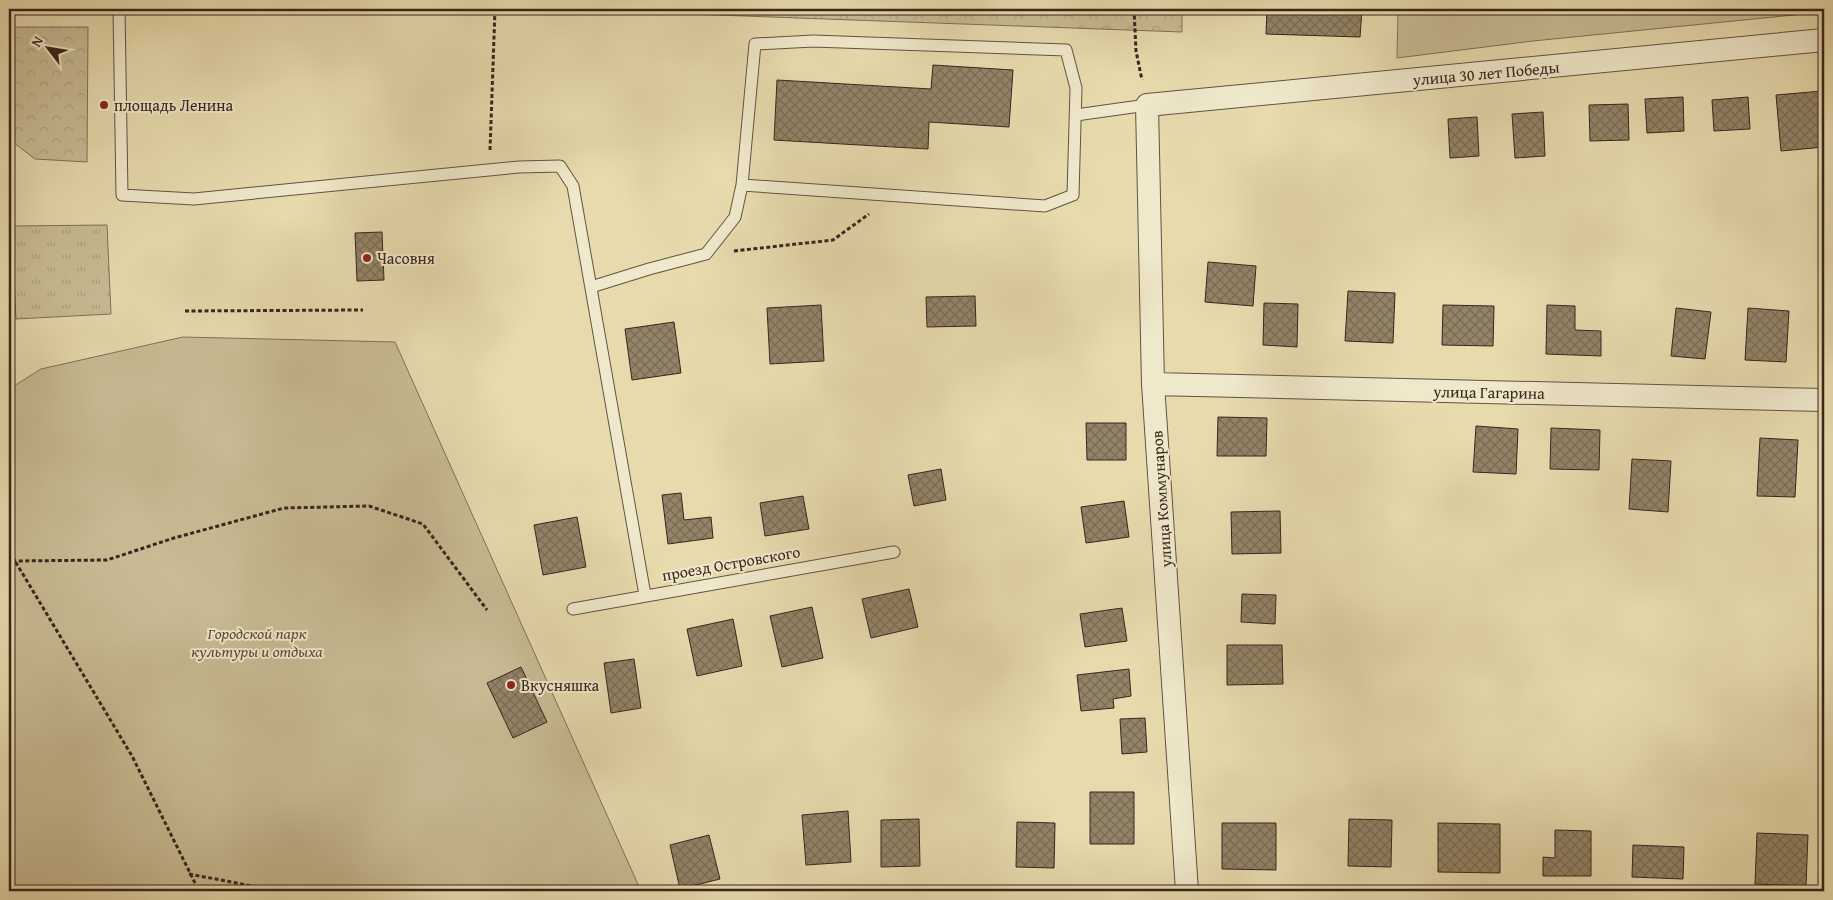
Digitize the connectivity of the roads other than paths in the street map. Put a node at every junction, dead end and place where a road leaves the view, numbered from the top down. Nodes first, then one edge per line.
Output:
1 (119, 9) edge
2 (1824, 40) edge
3 (1147, 105) junction
4 (1076, 115) junction
5 (742, 185) junction
6 (591, 287) junction
7 (1153, 384) junction
8 (1824, 400) edge
9 (894, 552) dead end
10 (645, 595) junction
11 (573, 609) dead end
12 (1187, 891) edge

1 - 6 lane
2 - 3 street, улица 30 лет Победы
3 - 4 lane
3 - 7 street, улица Коммунаров
4 - 5 lane
4 - 5 lane
5 - 6 lane
6 - 10 lane
7 - 8 street, улица Гагарина
7 - 12 street, улица Коммунаров
9 - 10 lane, проезд Островского
10 - 11 lane, проезд Островского

